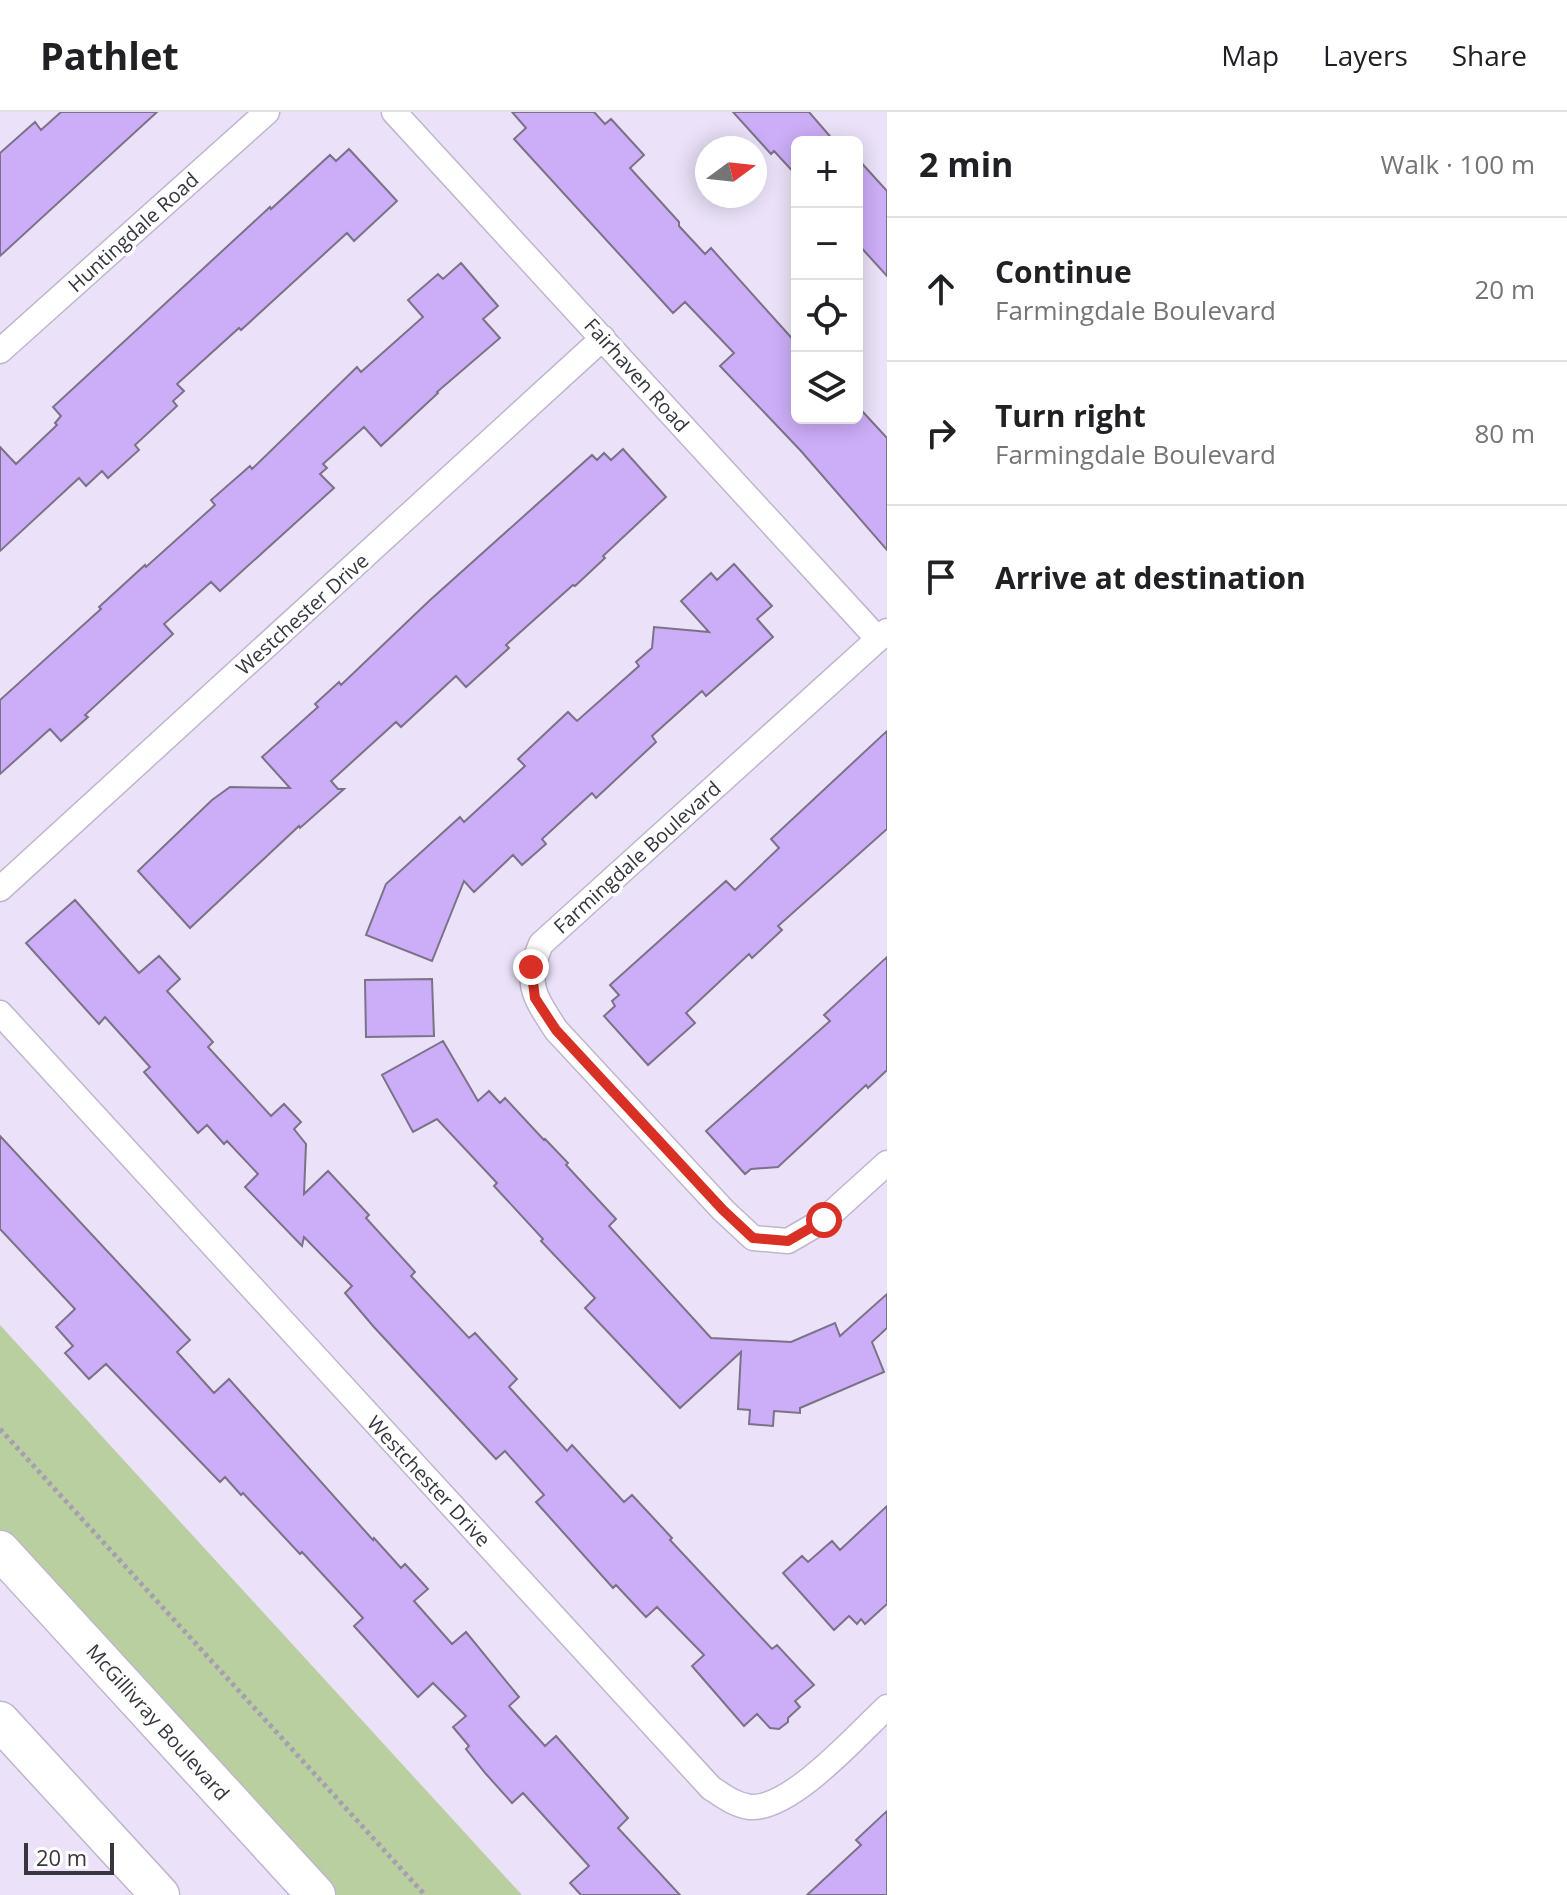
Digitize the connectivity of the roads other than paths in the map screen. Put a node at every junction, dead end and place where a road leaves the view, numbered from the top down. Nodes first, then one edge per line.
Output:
1 (267, 112) edge
2 (394, 112) edge
3 (603, 338) junction
4 (0, 351) edge
5 (882, 635) edge
6 (0, 889) edge
7 (0, 1013) edge
8 (887, 1163) edge
9 (0, 1550) edge
10 (887, 1707) edge
11 (0, 1721) edge
12 (160, 1895) edge
13 (316, 1895) edge

1 - 4 street, Huntingdale Road
2 - 3 street, Fairhaven Road
3 - 5 street, Fairhaven Road
3 - 6 street, Westchester Drive
5 - 8 street, Farmingdale Boulevard
7 - 10 street, Westchester Drive
9 - 13 main road, McGillivray Boulevard
11 - 12 main road

